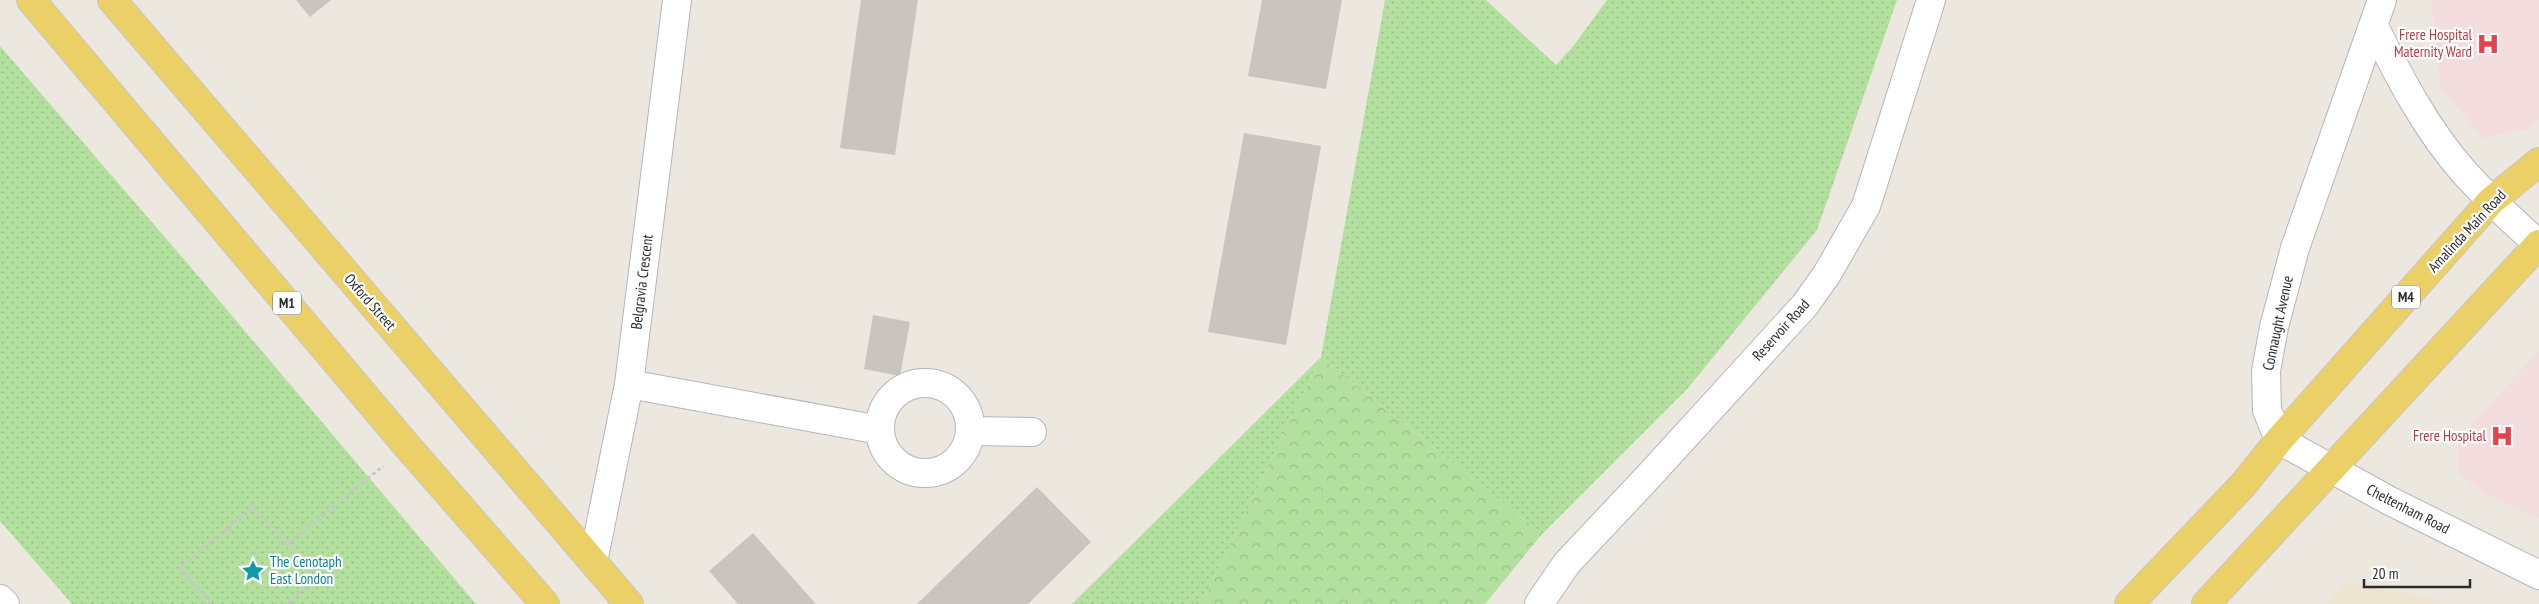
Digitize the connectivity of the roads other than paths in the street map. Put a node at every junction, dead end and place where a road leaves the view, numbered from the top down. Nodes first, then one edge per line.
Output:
1 (30, 0) edge
2 (112, 0) edge
3 (677, 0) edge
4 (1931, 0) edge
5 (2382, 0) edge
6 (2374, 26) junction
7 (2539, 162) edge
8 (2491, 201) junction
9 (2538, 244) edge
10 (629, 384) junction
11 (880, 430) junction
12 (970, 431) junction
13 (1032, 432) dead end
14 (2280, 440) junction
15 (2332, 470) junction
16 (593, 562) junction
17 (2539, 575) edge
18 (0, 599) edge
19 (5, 604) edge
20 (545, 604) edge
21 (629, 604) edge
22 (1539, 604) edge
23 (2129, 604) edge
24 (2206, 604) edge

1 - 20 main road, M1
2 - 16 main road, Oxford Street
3 - 10 street, Belgravia Crescent
4 - 22 street, Reservoir Road
5 - 6 street, Connaught Avenue
6 - 8 street
6 - 14 street, Connaught Avenue
7 - 8 main road, Amalinda Main Road / M4
8 - 9 street
8 - 14 main road, Amalinda Main Road / M4
9 - 15 main road
10 - 11 street
10 - 16 street, Belgravia Crescent
11 - 12 street
11 - 12 street
12 - 13 street
14 - 15 street, Cheltenham Road
14 - 23 main road, M4
15 - 17 street, Cheltenham Road
15 - 24 main road
16 - 21 main road, Oxford Street
18 - 19 street

